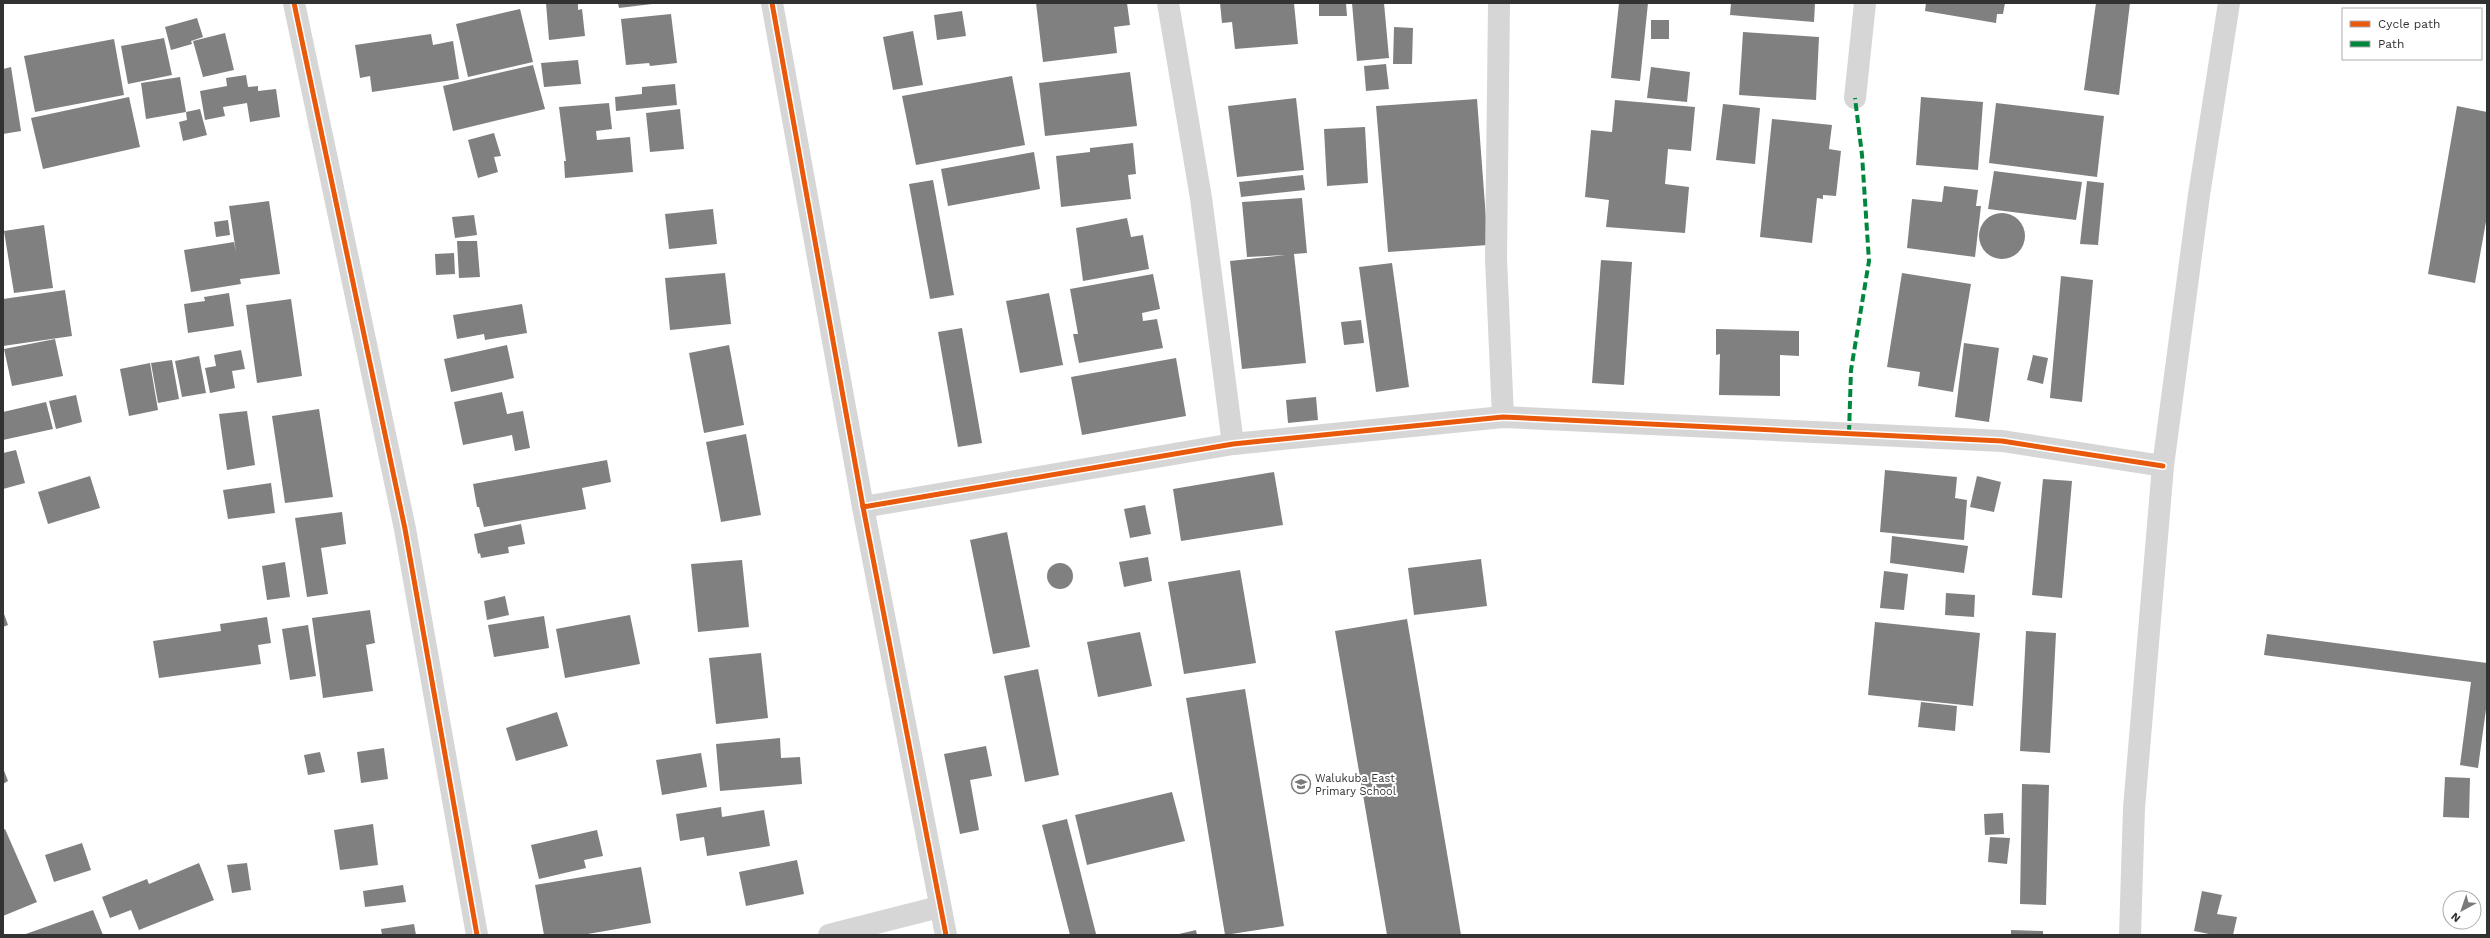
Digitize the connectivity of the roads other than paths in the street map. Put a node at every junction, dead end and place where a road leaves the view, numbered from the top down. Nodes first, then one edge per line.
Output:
1 (294, 3) edge
2 (772, 3) edge
3 (1168, 3) edge
4 (1499, 3) edge
5 (1865, 3) edge
6 (2229, 3) edge
7 (1854, 98) dead end
8 (1503, 417) junction
9 (1233, 444) junction
10 (2163, 466) junction
11 (863, 507) junction
12 (939, 907) junction
13 (477, 935) edge
14 (829, 935) edge
15 (946, 935) edge
16 (2130, 935) edge

1 - 13 street
2 - 11 street
3 - 9 street
4 - 8 street
5 - 7 street
6 - 10 street
8 - 9 street
8 - 10 street
9 - 11 street
10 - 16 street
11 - 12 street
12 - 14 street
12 - 15 street

